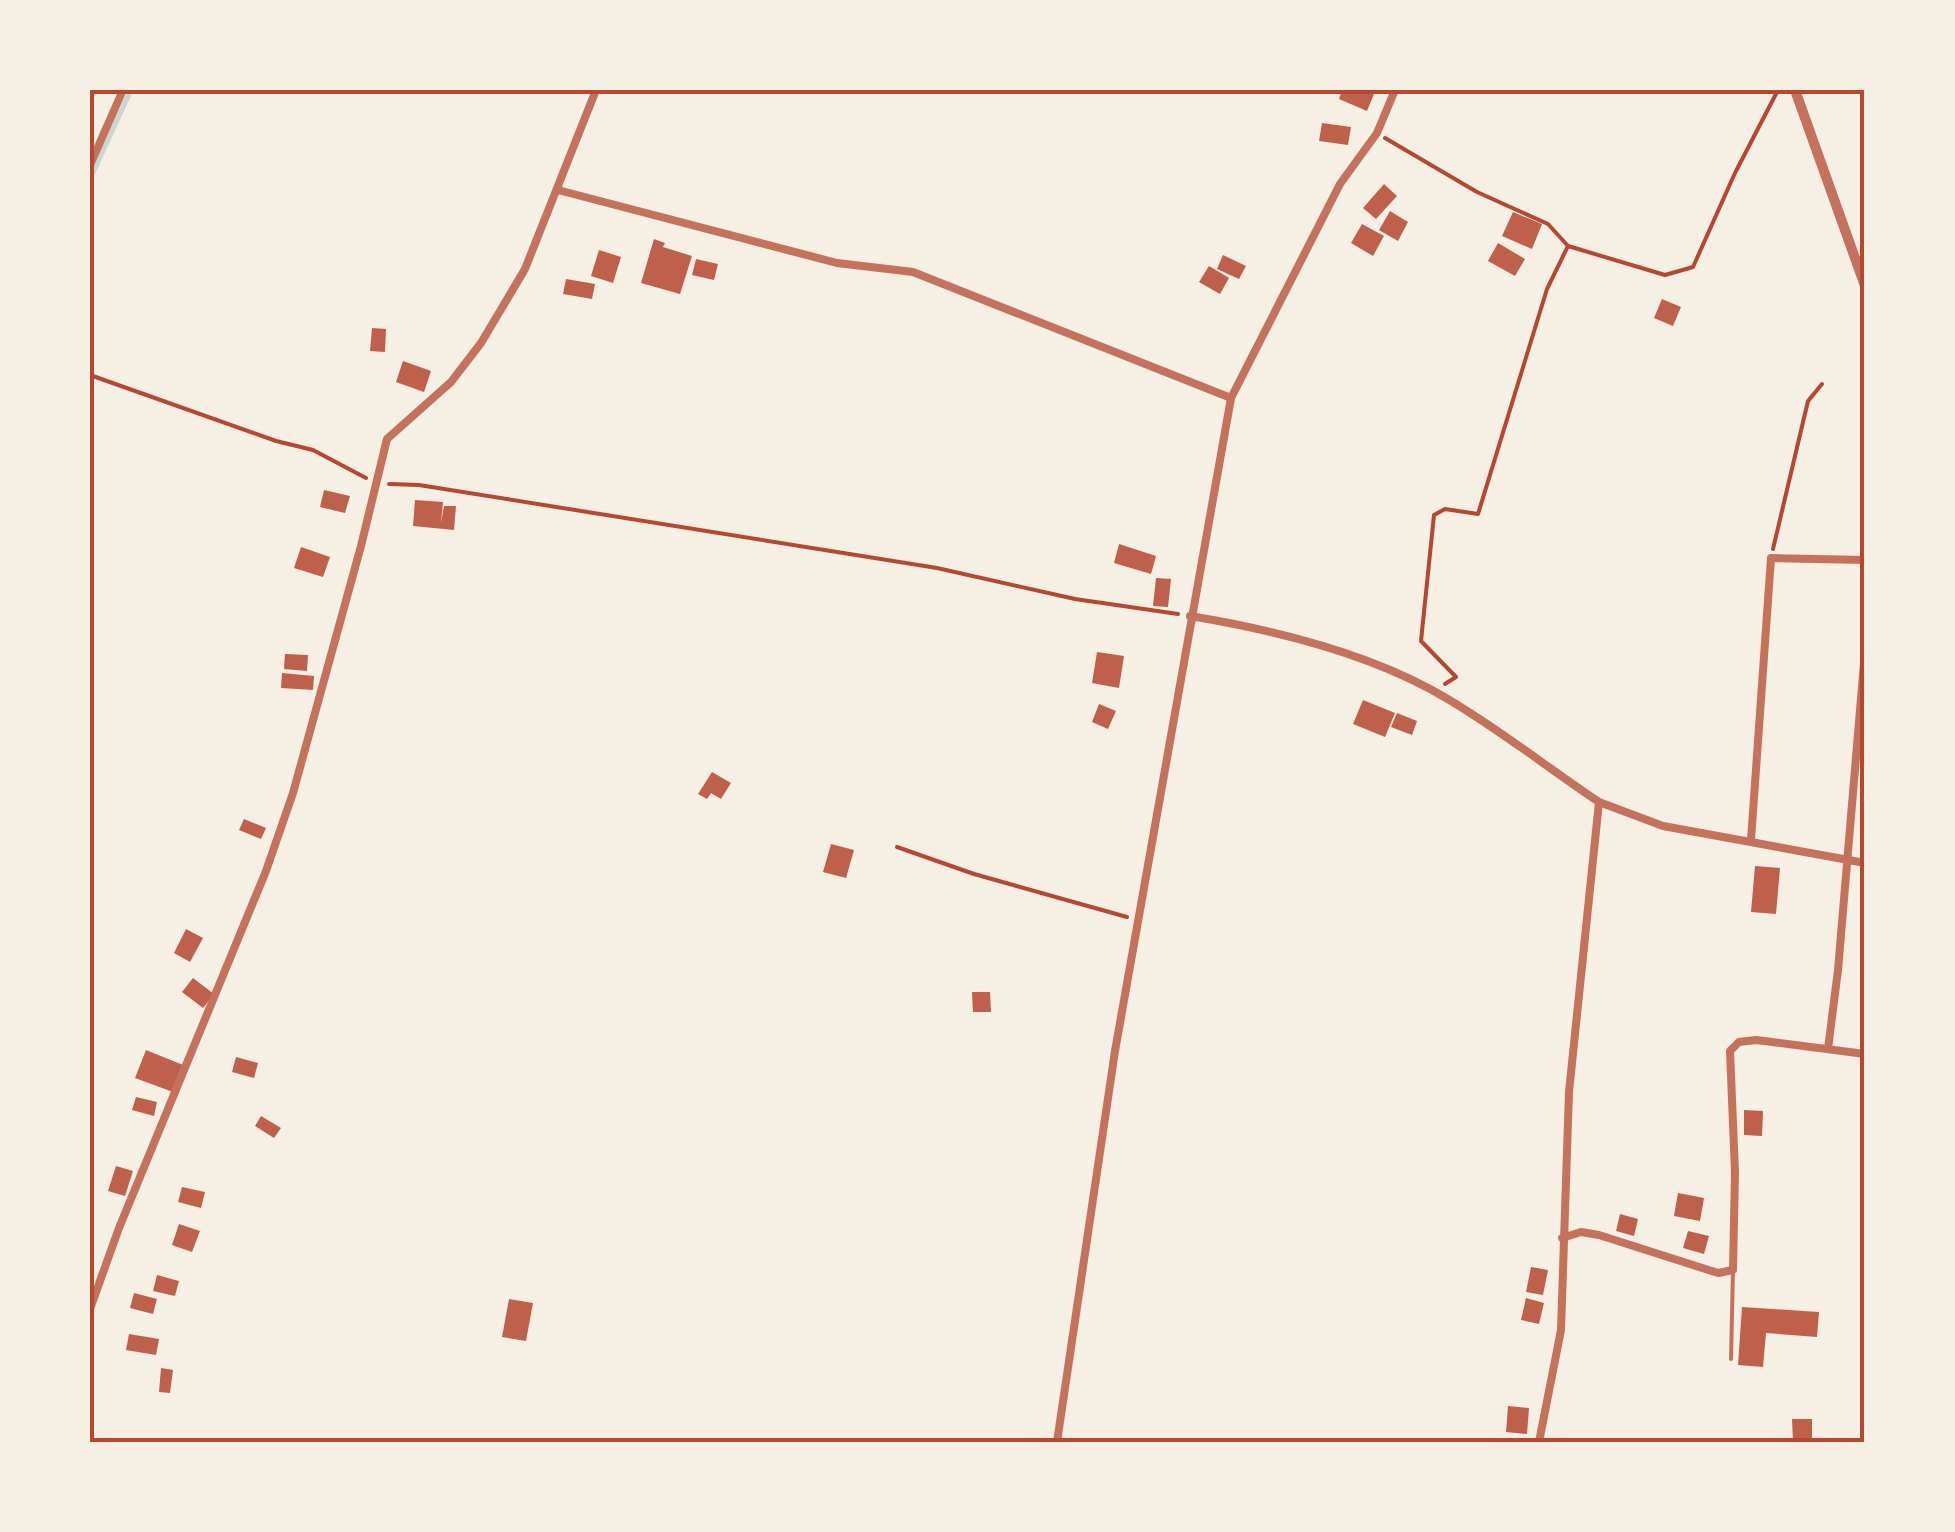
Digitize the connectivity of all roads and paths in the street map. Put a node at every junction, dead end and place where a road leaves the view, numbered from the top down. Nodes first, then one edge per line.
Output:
1 (122, 90) edge
2 (596, 90) edge
3 (1396, 90) edge
4 (1778, 90) edge
5 (1795, 90) edge
6 (1377, 133) junction
7 (90, 165) edge
8 (558, 190) junction
9 (1568, 246) junction
10 (1865, 286) edge
11 (90, 375) edge
12 (1822, 384) dead end
13 (1231, 398) junction
14 (375, 484) junction
15 (1771, 558) junction
16 (1865, 560) edge
17 (1190, 616) junction
18 (1865, 652) edge
19 (1417, 683) junction
20 (1599, 802) junction
21 (1751, 840) junction
22 (897, 848) dead end
23 (1847, 859) junction
24 (1865, 863) edge
25 (1137, 920) junction
26 (1828, 1050) junction
27 (1865, 1054) edge
28 (1562, 1238) junction
29 (1733, 1270) junction
30 (90, 1308) edge
31 (1731, 1359) dead end
32 (1058, 1442) edge
33 (1539, 1442) edge

1 - 7 street
2 - 8 street
3 - 6 street
4 - 9 path
5 - 10 street
6 - 9 path
6 - 13 street
8 - 13 street
8 - 14 street
9 - 19 path
11 - 14 path
12 - 15 path
13 - 17 street
14 - 17 path
14 - 30 street
15 - 16 street
15 - 21 street
17 - 19 street
17 - 25 street
18 - 23 street
19 - 20 street
20 - 21 street
20 - 28 street
21 - 23 street
22 - 25 path
23 - 24 street
23 - 26 street
25 - 32 street
26 - 27 street
26 - 29 street
28 - 29 street
28 - 33 street
29 - 31 lane

